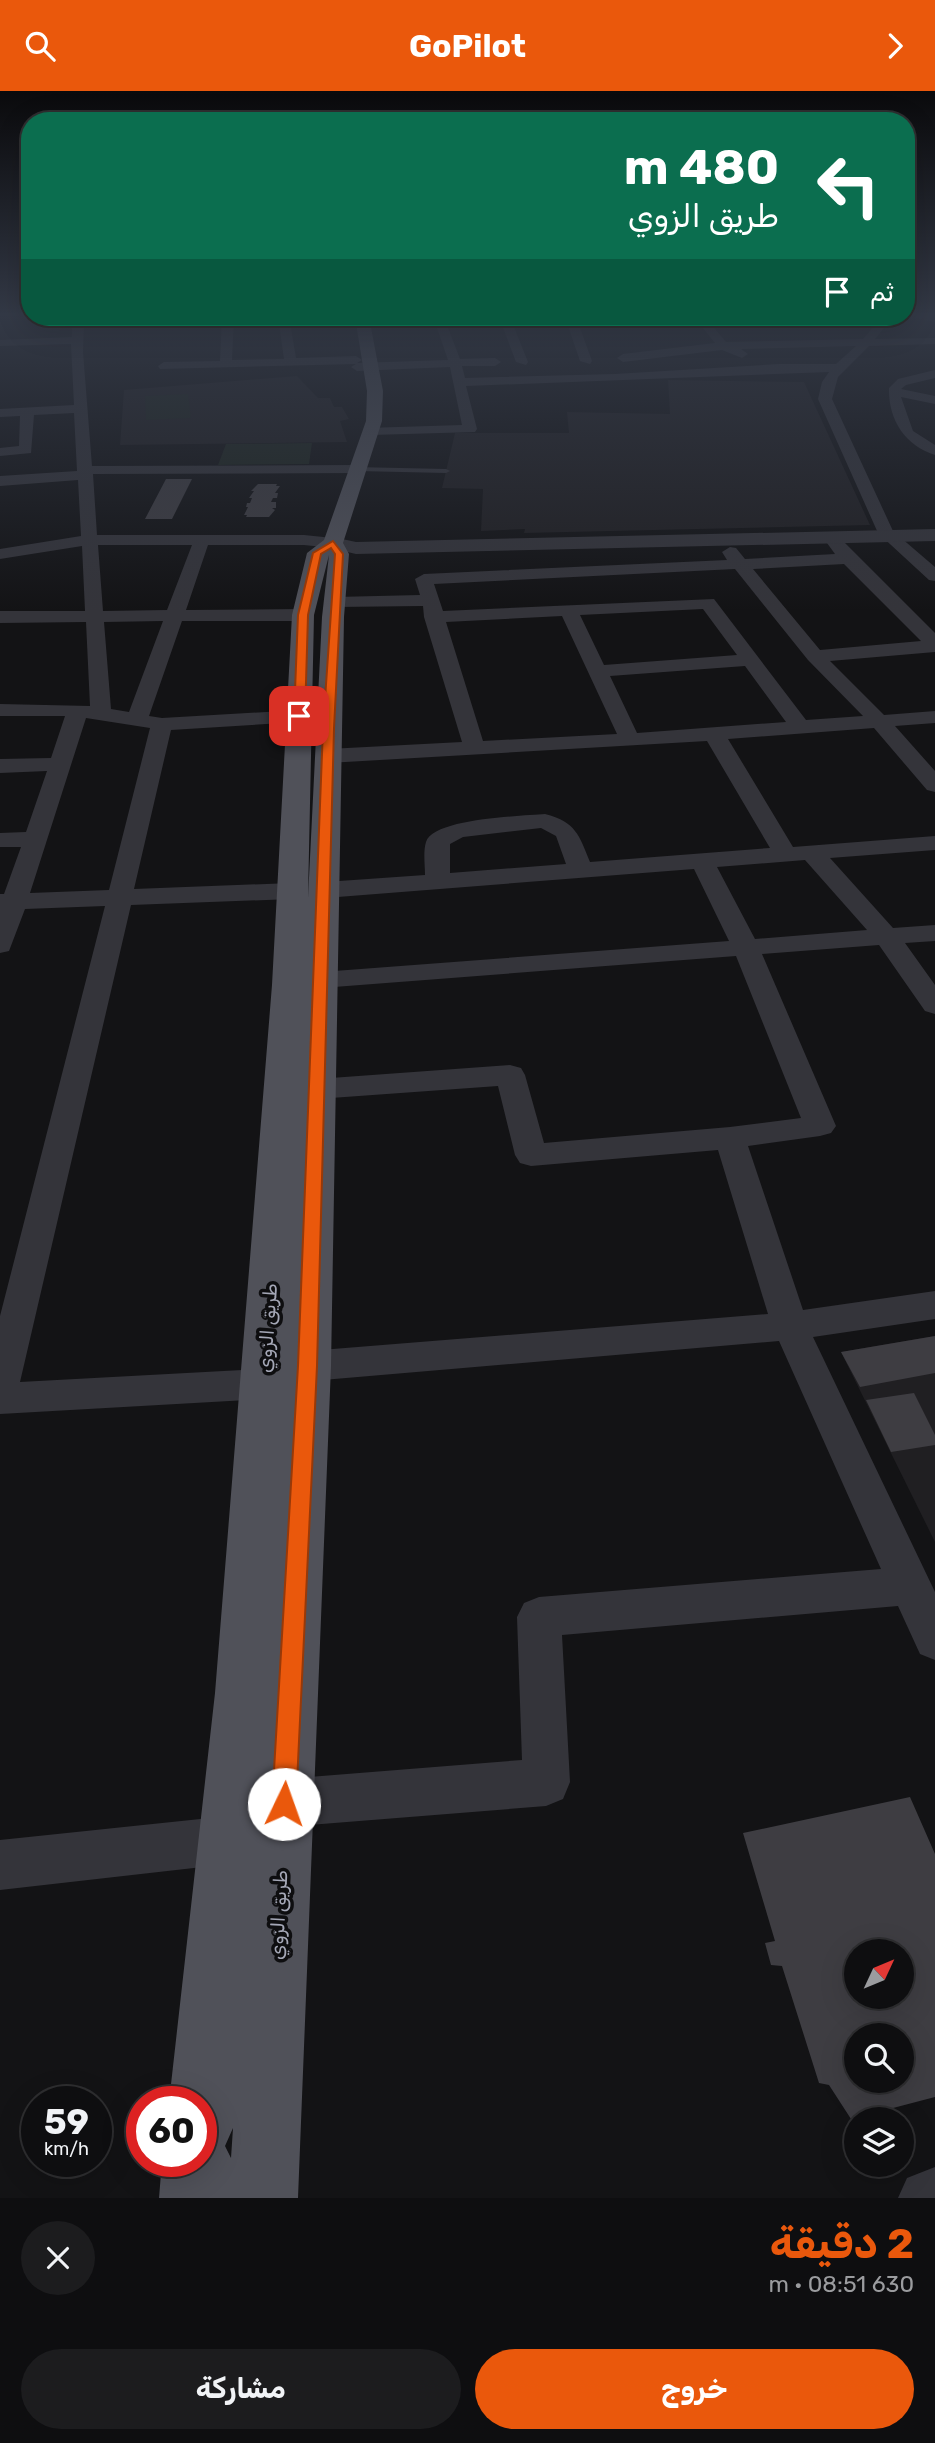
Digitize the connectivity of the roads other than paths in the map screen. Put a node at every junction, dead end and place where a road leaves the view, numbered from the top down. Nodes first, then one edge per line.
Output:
1 (27, 414) edge
2 (80, 414) edge
3 (374, 414) edge
4 (467, 414) edge
5 (832, 414) edge
6 (902, 414) edge
7 (371, 431) junction
8 (934, 451) edge
9 (0, 452) edge
10 (357, 469) junction
11 (85, 471) junction
12 (446, 471) dead end
13 (1, 474) edge
14 (935, 533) edge
15 (889, 535) junction
16 (830, 536) junction
17 (202, 539) junction
18 (720, 539) junction
19 (89, 540) junction
20 (333, 543) junction
21 (517, 543) junction
22 (0, 554) edge
23 (848, 559) junction
24 (740, 564) junction
25 (935, 576) edge
26 (533, 593) junction
27 (319, 608) junction
28 (431, 608) junction
29 (569, 611) junction
30 (94, 615) junction
31 (176, 615) junction
32 (0, 617) edge
33 (935, 645) edge
34 (815, 656) junction
35 (750, 660) junction
36 (597, 671) junction
37 (0, 710) edge
38 (90, 712) junction
39 (299, 716) junction
40 (935, 717) edge
41 (879, 721) junction
42 (150, 722) junction
43 (800, 727) junction
44 (714, 734) junction
45 (631, 740) junction
46 (474, 748) junction
47 (328, 756) junction
48 (925, 761) edge
49 (60, 764) junction
50 (0, 766) edge
51 (935, 785) edge
52 (35, 839) junction
53 (0, 840) edge
54 (935, 843) edge
55 (798, 853) junction
56 (702, 861) junction
57 (581, 870) junction
58 (437, 881) junction
59 (308, 890) junction
60 (120, 898) junction
61 (7, 902) edge
62 (935, 933) edge
63 (887, 937) junction
64 (0, 945) edge
65 (746, 948) junction
66 (321, 980) junction
67 (935, 1005) edge
68 (317, 1089) junction
69 (730, 1138) junction
70 (935, 1305) edge
71 (790, 1326) junction
72 (307, 1366) junction
73 (263, 1384) junction
74 (0, 1389) edge
75 (0, 1399) edge
76 (910, 1587) junction
77 (935, 1640) edge
78 (284, 1804) junction
79 (229, 1840) junction
80 (0, 1865) edge
81 (205, 2086) edge
82 (196, 2177) edge
83 (935, 2196) edge
84 (194, 2198) edge
85 (263, 2198) edge
86 (927, 2198) edge

1 - 9 street
2 - 11 street
3 - 7 main road, طريق الزوي
4 - 7 street
5 - 15 street
6 - 8 street
7 - 10 main road, طريق الزوي
10 - 11 street
10 - 12 lane
10 - 20 main road, طريق الزوي
11 - 13 street
11 - 19 street
14 - 15 street
15 - 16 street
15 - 25 street
16 - 18 street
16 - 23 street
17 - 19 street
17 - 20 street
17 - 31 street
18 - 21 street
18 - 24 street
19 - 22 street
19 - 30 street
20 - 21 street
20 - 27 main road, طريق الزوي
21 - 26 street
23 - 24 street
23 - 33 street
24 - 26 street
24 - 34 street
26 - 28 street
26 - 28 street
26 - 29 street
27 - 28 street
27 - 31 street
27 - 39 main road, طريق الزوي
27 - 47 main road, طريق الزوي
28 - 46 street
29 - 35 street
29 - 36 street
30 - 31 street
30 - 32 street
30 - 38 street
31 - 42 street
33 - 34 street
34 - 41 street
35 - 36 street
35 - 43 street
36 - 45 street
37 - 38 street
38 - 42 street
38 - 49 street
39 - 42 street
39 - 59 main road, طريق الزوي
40 - 41 street
41 - 43 street
41 - 48 street
42 - 60 street
43 - 44 street
44 - 45 street
44 - 55 street
45 - 46 street
46 - 47 street
47 - 59 main road, طريق الزوي
48 - 51 street
49 - 50 street
49 - 52 street
52 - 53 street
52 - 61 street
54 - 55 street
55 - 56 street
55 - 63 street
56 - 57 street
56 - 65 street
57 - 58 street
57 - 58 street
58 - 59 street
59 - 60 street
59 - 66 main road, طريق الزوي
59 - 73 main road, طريق الزوي
60 - 61 street
60 - 74 street
61 - 64 street
62 - 63 street
63 - 65 street
63 - 67 street
65 - 66 street
65 - 69 street
66 - 68 main road, طريق الزوي
68 - 69 street
68 - 72 main road, طريق الزوي
69 - 71 street
70 - 71 street
71 - 72 street
71 - 76 street
72 - 73 street
72 - 78 main road, طريق الزوي
73 - 75 street
73 - 79 main road, طريق الزوي
76 - 77 street
76 - 78 street
78 - 85 main road, طريق الزوي
79 - 80 street
79 - 81 main road, طريق الزوي
82 - 84 main road
83 - 86 street

